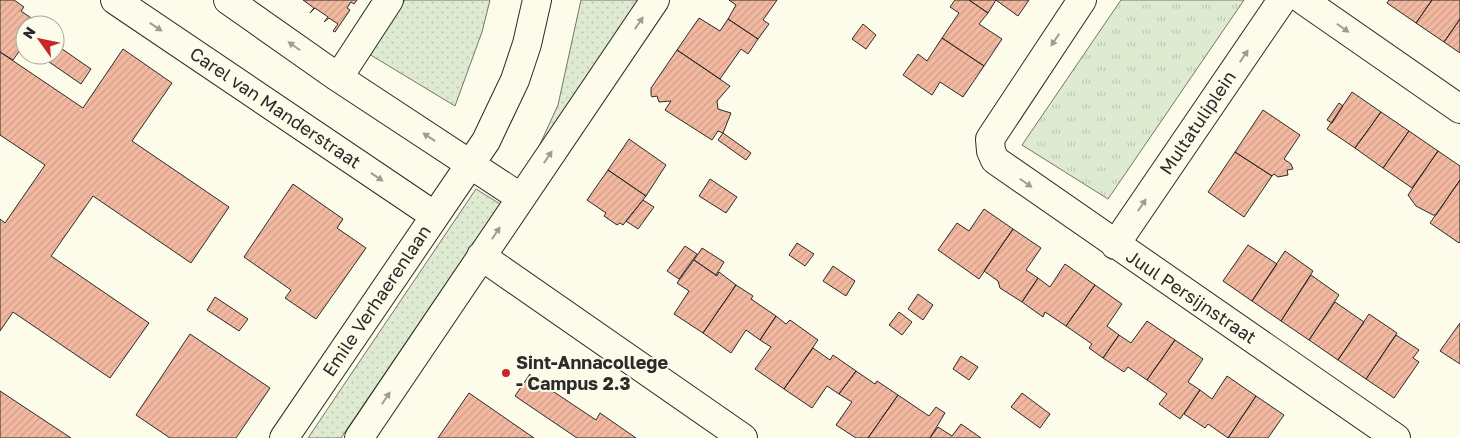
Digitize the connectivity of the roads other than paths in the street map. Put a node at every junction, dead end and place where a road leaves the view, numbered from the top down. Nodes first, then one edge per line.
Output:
1 (115, 0) edge
2 (228, 0) edge
3 (389, 0) edge
4 (537, 0) edge
5 (655, 0) edge
6 (1082, 0) edge
7 (1282, 0) edge
8 (1303, 0) edge
9 (336, 76) junction
10 (1460, 109) edge
11 (469, 164) junction
12 (520, 198) junction
13 (435, 216) junction
14 (1115, 245) junction
15 (481, 256) junction
16 (284, 438) edge
17 (359, 438) edge
18 (743, 438) edge
19 (1396, 438) edge

1 -> 13 street, Carel van Manderstraat
9 -> 2 street
3 - 9 street
4 - 11 street, Emile Verhaerenlaan
12 -> 5 street
6 -> 14 street, Juul Persijnstraat
14 -> 7 street, Multatuliplein
8 -> 10 street
11 -> 9 street
11 - 12 street
11 - 13 street, Emile Verhaerenlaan
15 -> 12 street
13 - 16 street, Emile Verhaerenlaan
14 - 19 street, Juul Persijnstraat
17 -> 15 street
15 - 18 street

